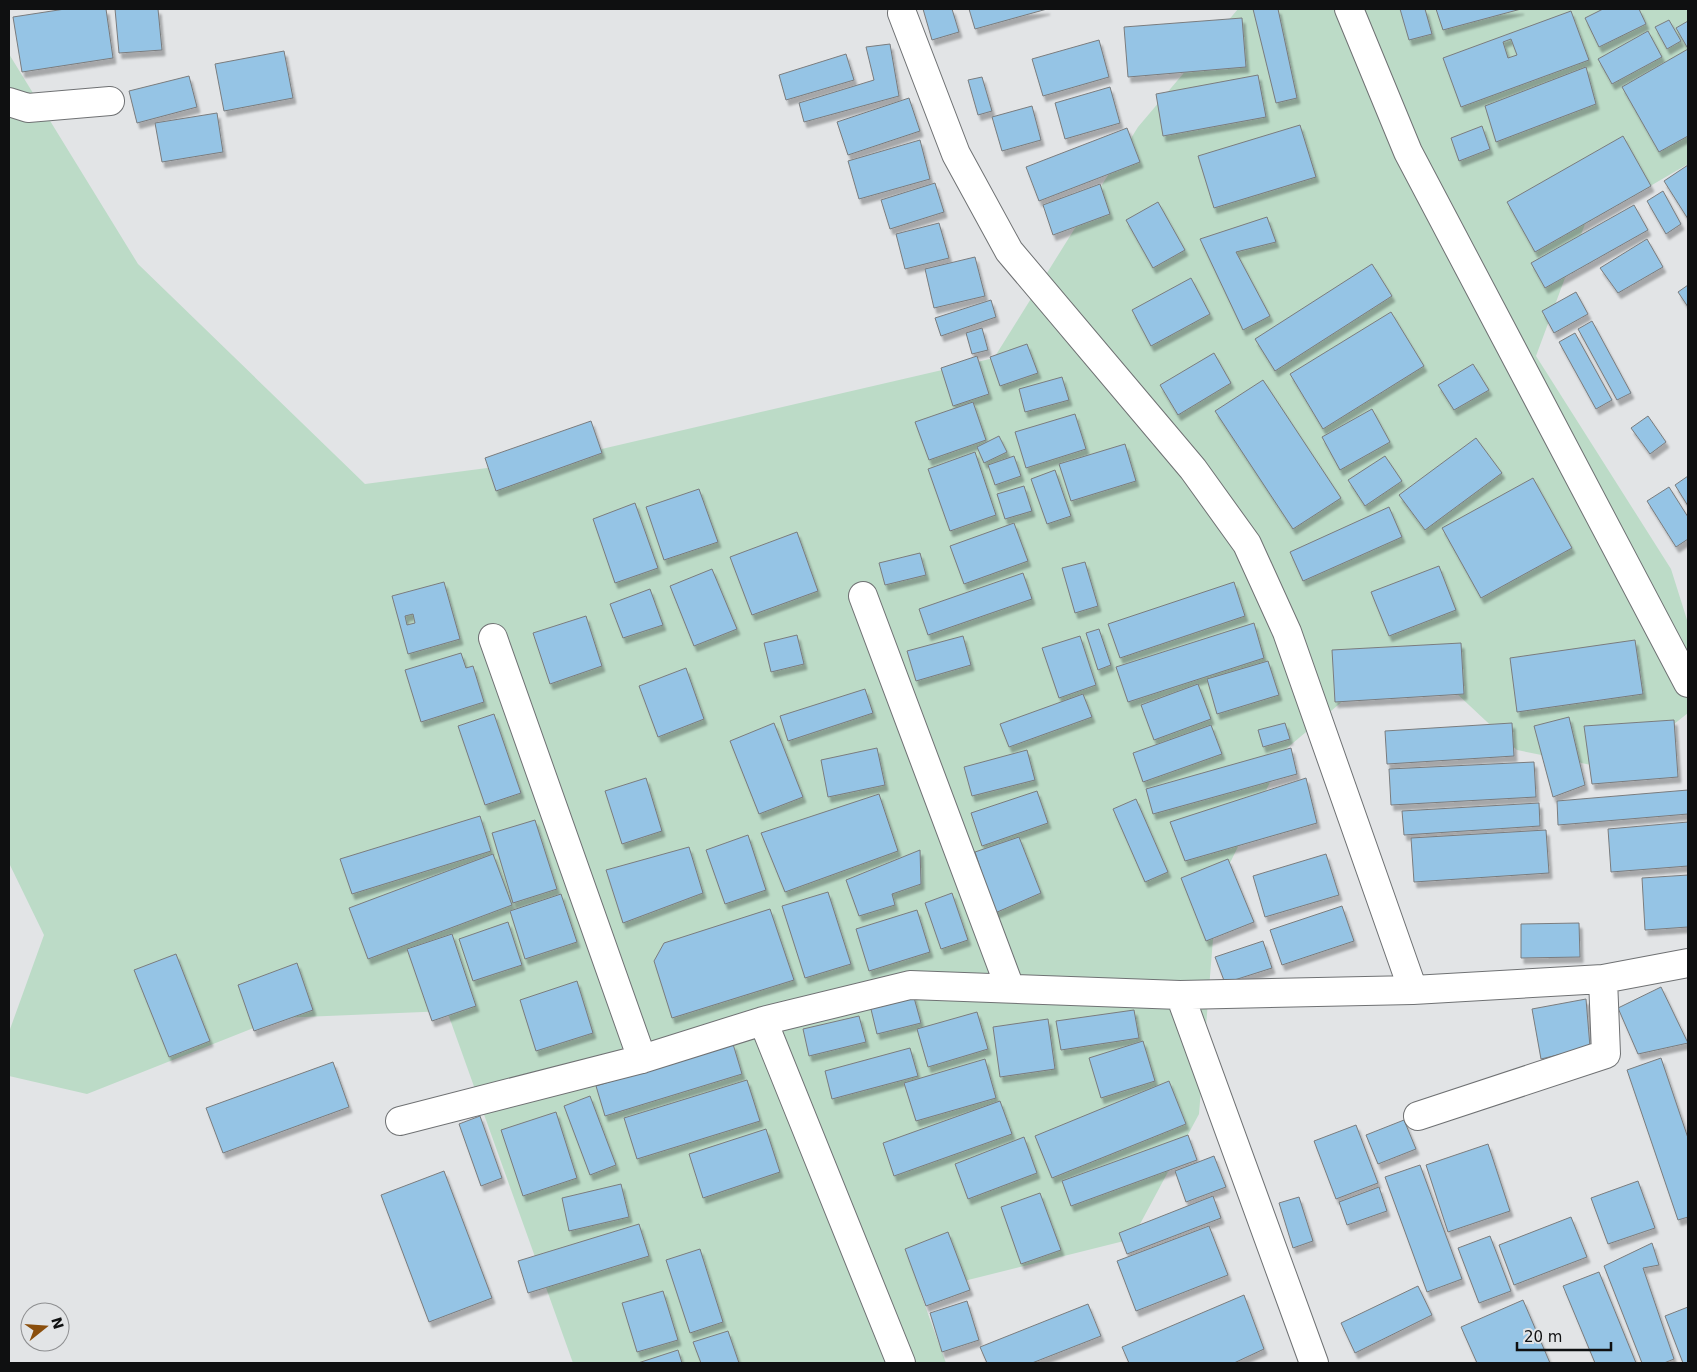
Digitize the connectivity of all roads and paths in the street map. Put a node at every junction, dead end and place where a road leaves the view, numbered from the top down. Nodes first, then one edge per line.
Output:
1 (1350, 9) edge
2 (902, 13) dead end
3 (110, 101) dead end
4 (9, 102) edge
5 (863, 596) dead end
6 (493, 638) dead end
7 (1688, 683) edge
8 (1688, 963) edge
9 (1603, 979) junction
10 (1010, 988) junction
11 (1413, 990) junction
12 (1180, 995) junction
13 (763, 1021) junction
14 (642, 1059) junction
15 (1418, 1116) dead end
16 (400, 1121) dead end
17 (902, 1363) edge
18 (1314, 1363) edge

1 - 7 street
2 - 11 street
3 - 4 street
5 - 10 street
6 - 14 street
8 - 9 street
9 - 11 street
9 - 15 street
10 - 12 street
10 - 13 street
11 - 12 street
12 - 18 street
13 - 14 street
13 - 17 street
14 - 16 street

